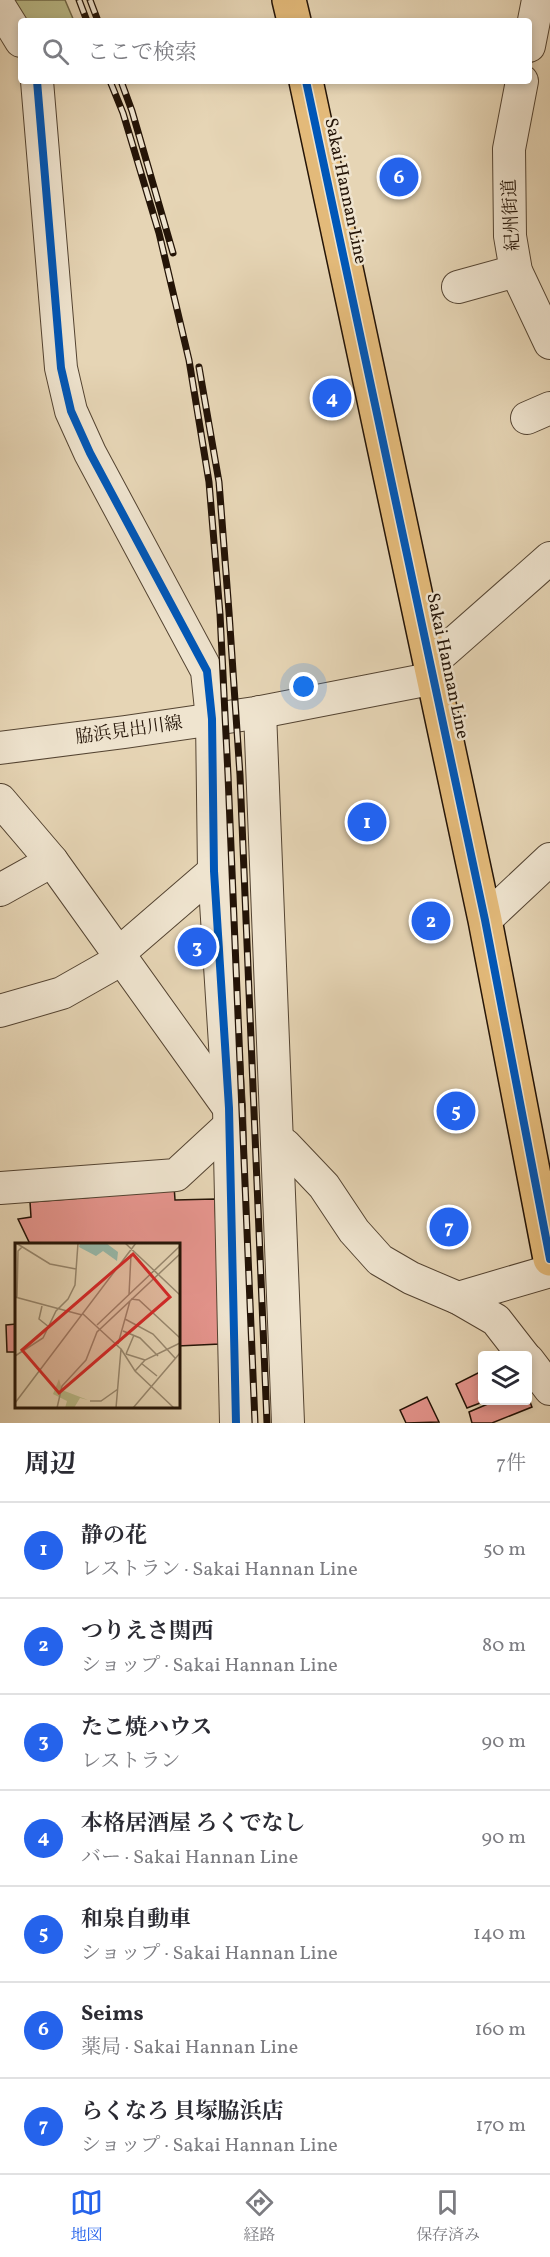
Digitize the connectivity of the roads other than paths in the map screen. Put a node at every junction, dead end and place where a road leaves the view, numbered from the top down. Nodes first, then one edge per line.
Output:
1 (289, 0) edge
2 (538, 0) edge
3 (0, 7) edge
4 (293, 18) edge
5 (532, 31) edge
6 (18, 36) edge
7 (37, 84) edge
8 (307, 84) edge
9 (521, 84) edge
10 (516, 271) junction
11 (458, 287) dead end
12 (550, 342) edge
13 (550, 558) edge
14 (433, 670) junction
15 (260, 712) junction
16 (212, 719) junction
17 (0, 748) edge
18 (0, 800) edge
19 (550, 859) edge
20 (52, 861) junction
21 (214, 871) junction
22 (0, 890) edge
23 (485, 920) junction
24 (121, 956) junction
25 (0, 1011) edge
26 (229, 1117) junction
27 (278, 1140) junction
28 (0, 1188) edge
29 (550, 1259) edge
30 (550, 1270) edge
31 (458, 1298) junction
32 (520, 1351) edge
33 (532, 1365) edge
34 (550, 1389) edge
35 (236, 1423) edge
36 (288, 1423) edge

1 - 4 main road
2 - 5 street
3 - 6 street
7 - 16 street
8 - 14 main road, Sakai Hannan Line
9 - 10 street, 紀州街道
10 - 11 street
10 - 12 street, 紀州街道
13 - 14 street
14 - 15 street, 脇浜見出川線
14 - 23 main road, Sakai Hannan Line
15 - 16 street, 脇浜見出川線
15 - 27 street
16 - 17 street, 脇浜見出川線
16 - 21 street
18 - 20 street
19 - 23 street
20 - 22 street
20 - 24 street
21 - 24 street
21 - 26 street
23 - 29 main road, Sakai Hannan Line
24 - 25 street
24 - 26 street
26 - 28 street
26 - 35 street
27 - 31 street
27 - 36 street
30 - 31 street
31 - 32 street
33 - 34 street

